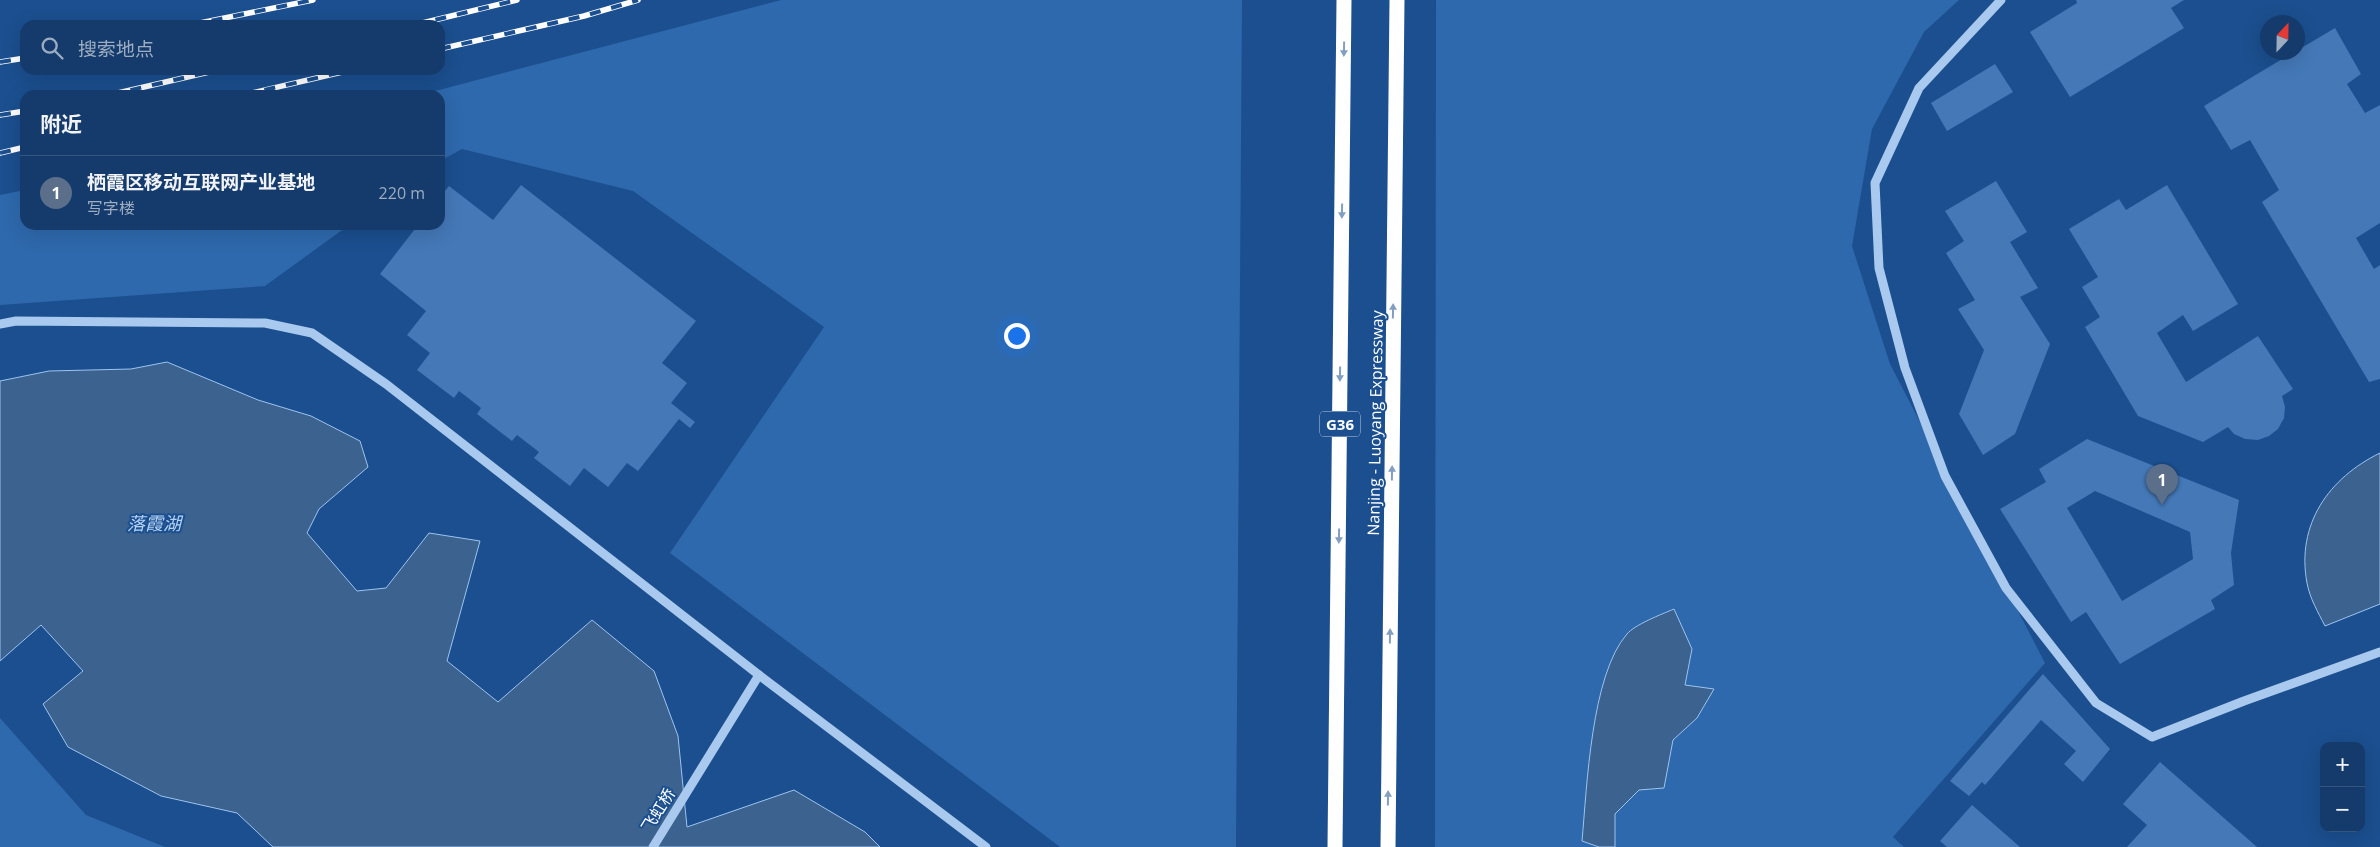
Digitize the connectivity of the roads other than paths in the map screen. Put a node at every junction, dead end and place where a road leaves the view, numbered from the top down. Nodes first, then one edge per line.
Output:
1 (1344, 0) edge
2 (1397, 0) edge
3 (2001, 0) edge
4 (0, 324) edge
5 (2380, 652) edge
6 (759, 675) junction
7 (653, 847) edge
8 (986, 847) edge
9 (1336, 847) edge
10 (1388, 847) edge

1 -> 9 highway, G36
10 -> 2 highway, Nanjing - Luoyang Expressway
3 - 5 lane
4 - 6 lane
6 - 7 lane, 飞虹桥
6 - 8 lane

